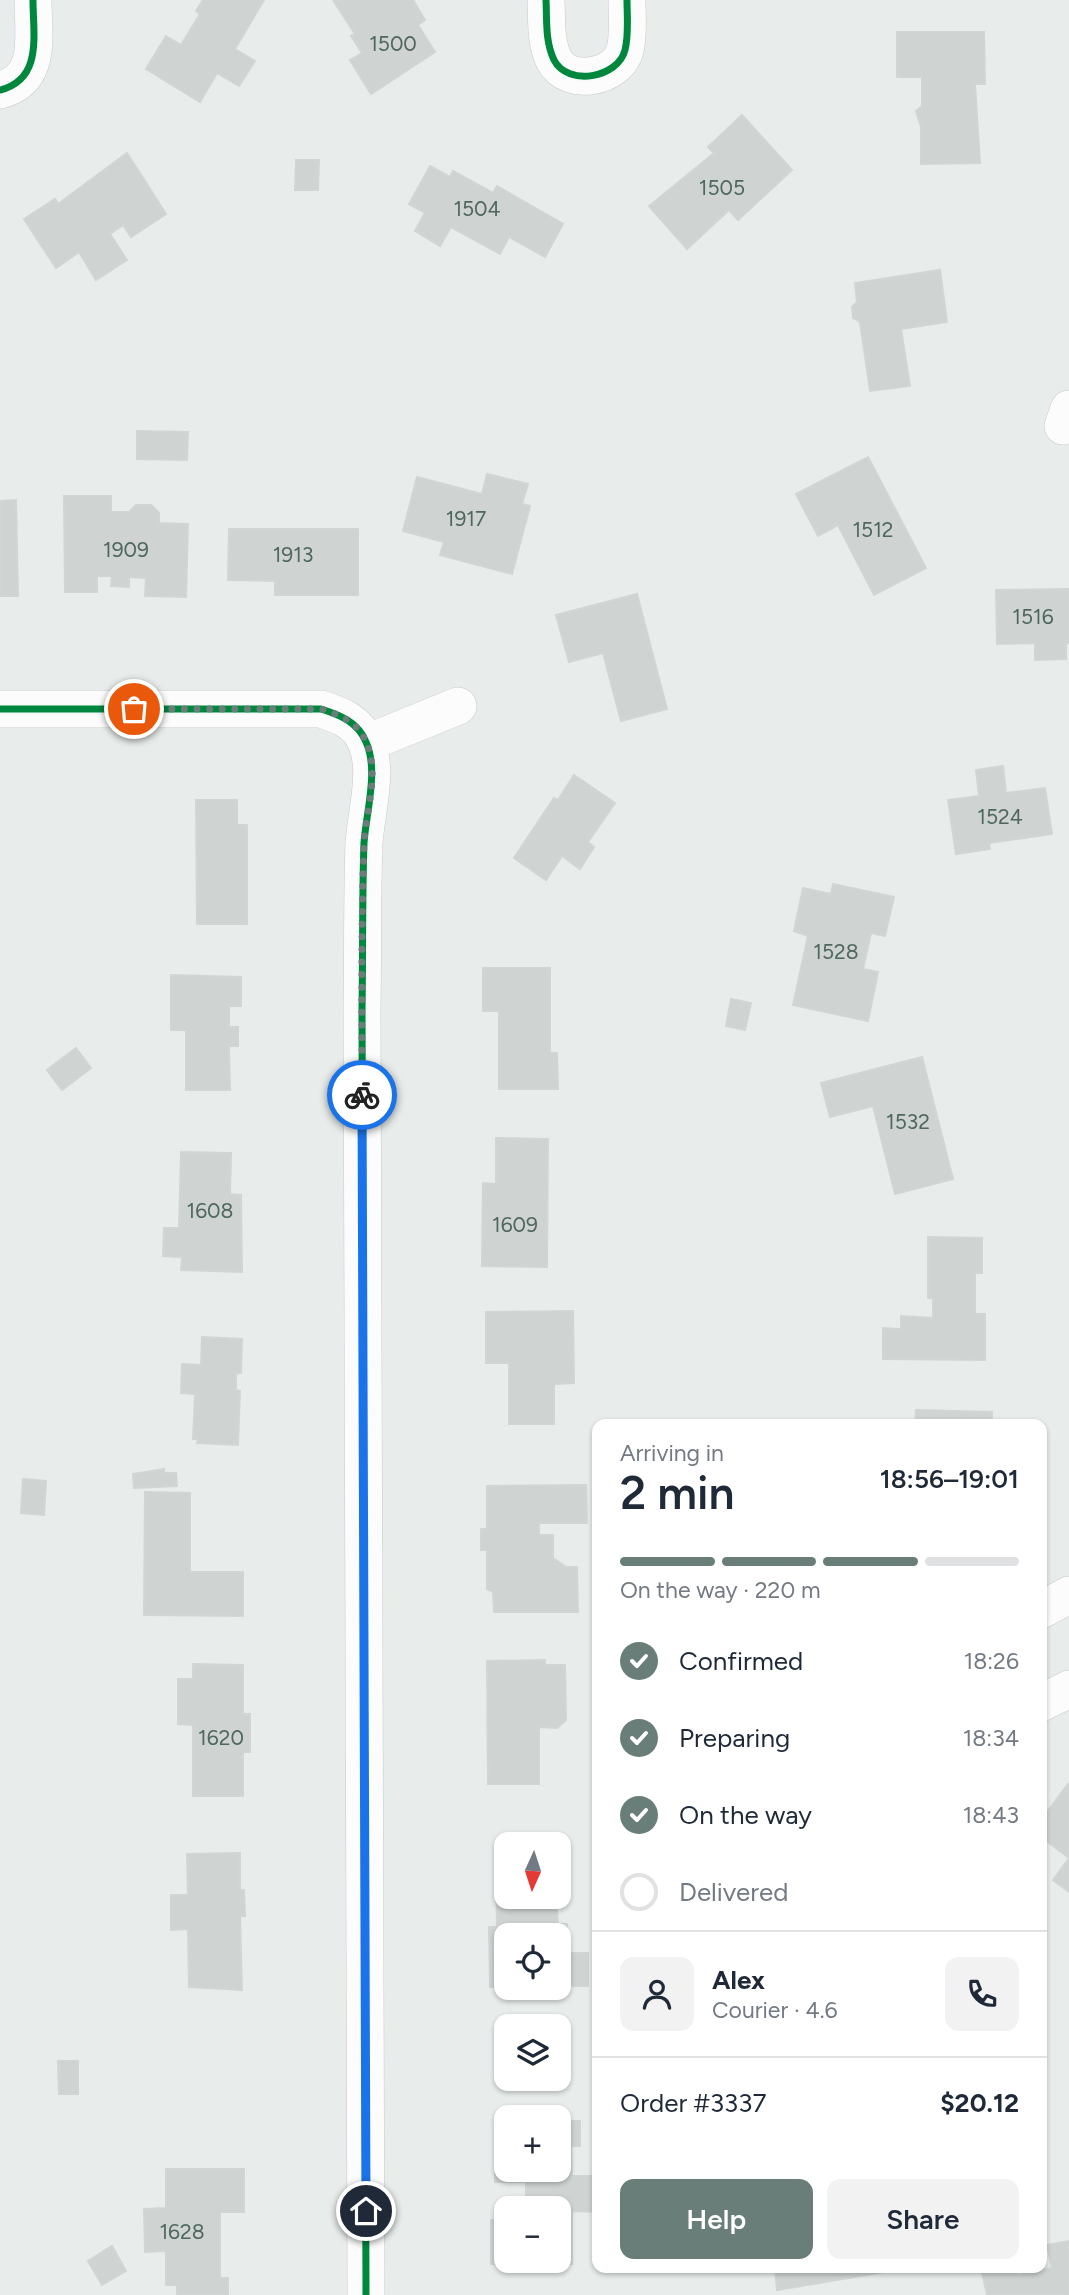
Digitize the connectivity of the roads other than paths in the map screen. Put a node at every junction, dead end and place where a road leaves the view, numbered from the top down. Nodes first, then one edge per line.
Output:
1 (33, 0) edge
2 (547, 0) edge
3 (627, 0) edge
4 (0, 90) edge
5 (458, 706) dead end
6 (0, 709) edge
7 (367, 743) junction
8 (1069, 1595) edge
9 (1047, 1606) edge
10 (1069, 1689) edge
11 (1047, 1700) edge
12 (366, 2295) edge

1 - 4 street
2 - 3 street
5 - 7 street
6 - 7 street
7 - 12 street
8 - 9 street
10 - 11 street

